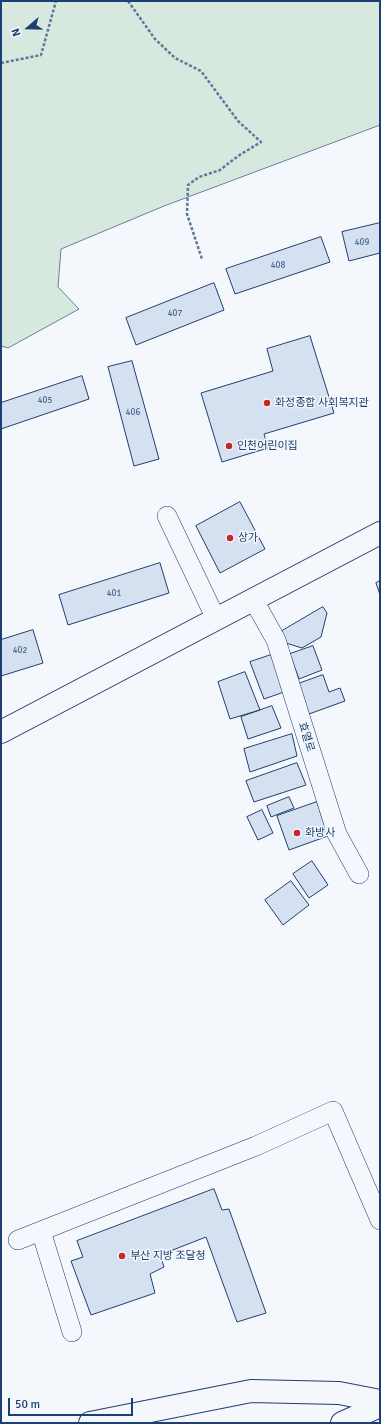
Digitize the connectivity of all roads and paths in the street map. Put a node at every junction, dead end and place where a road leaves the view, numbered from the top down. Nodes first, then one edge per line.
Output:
1 (56, 1) edge
2 (128, 1) edge
3 (1, 62) edge
4 (202, 259) dead end
5 (167, 516) dead end
6 (380, 533) edge
7 (253, 599) junction
8 (216, 619) junction
9 (1, 732) edge
10 (359, 874) dead end
11 (380, 1220) edge
12 (42, 1231) junction
13 (18, 1240) dead end
14 (72, 1332) dead end
15 (380, 1402) edge
16 (380, 1406) edge
17 (90, 1423) edge
18 (342, 1423) edge

1 - 3 path
2 - 4 path
5 - 8 street
6 - 7 main road
7 - 8 main road
7 - 10 street, 효열로
8 - 9 main road
11 - 12 street
12 - 13 street
12 - 14 street
15 - 17 main road
16 - 18 main road

